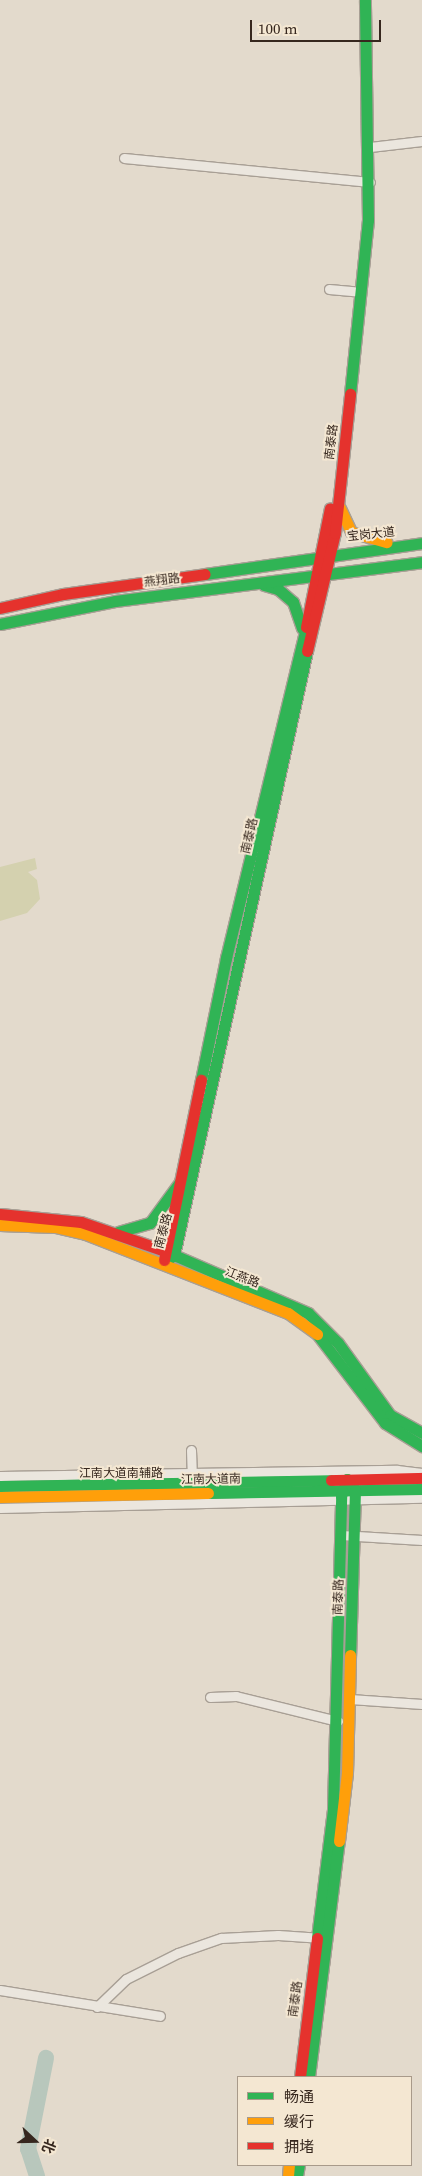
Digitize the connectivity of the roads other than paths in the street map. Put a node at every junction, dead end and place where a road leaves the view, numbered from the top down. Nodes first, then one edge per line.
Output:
1 (358, 0) edge
2 (365, 0) edge
3 (422, 141) edge
4 (370, 147) junction
5 (124, 158) dead end
6 (366, 182) junction
7 (329, 289) dead end
8 (354, 291) junction
9 (339, 502) junction
10 (422, 543) edge
11 (405, 545) junction
12 (370, 548) junction
13 (328, 554) junction
14 (422, 562) edge
15 (276, 563) junction
16 (370, 568) junction
17 (323, 574) junction
18 (279, 580) junction
19 (254, 584) junction
20 (0, 608) edge
21 (0, 624) edge
22 (303, 632) junction
23 (180, 1182) junction
24 (0, 1214) edge
25 (0, 1225) edge
26 (116, 1232) junction
27 (168, 1256) junction
28 (422, 1433) edge
29 (422, 1446) edge
30 (191, 1450) dead end
31 (422, 1473) edge
32 (0, 1476) edge
33 (192, 1478) junction
34 (422, 1478) edge
35 (347, 1480) junction
36 (0, 1486) edge
37 (422, 1489) edge
38 (23, 1491) junction
39 (222, 1493) junction
40 (354, 1495) junction
41 (342, 1496) junction
42 (0, 1497) edge
43 (422, 1498) edge
44 (0, 1508) edge
45 (341, 1536) junction
46 (354, 1536) junction
47 (422, 1540) edge
48 (210, 1697) dead end
49 (350, 1699) junction
50 (422, 1704) edge
51 (338, 1721) junction
52 (323, 1938) junction
53 (0, 1990) edge
54 (98, 2007) junction
55 (160, 2016) dead end
56 (300, 2076) edge
57 (309, 2076) edge

1 - 6 main road, 南泰路
2 - 4 main road, 南泰路
3 - 4 street
4 - 6 main road, 南泰路
5 - 6 street
6 - 8 main road, 南泰路
6 - 9 main road, 南泰路
7 - 8 street
8 - 13 main road, 南泰路
9 - 11 main road
9 - 13 main road, 南泰路
10 - 11 main road, 宝岗大道
11 - 12 main road, 宝岗大道
12 - 13 main road, 宝岗大道
12 - 16 main road
13 - 15 main road, 燕翔路
13 - 17 main road, 南泰路
14 - 16 main road
15 - 18 street
15 - 20 main road, 燕翔路
16 - 17 main road
17 - 18 main road, 燕翔路
17 - 22 main road, 南泰路
17 - 27 main road, 南泰路
18 - 19 main road, 燕翔路
19 - 21 main road, 燕翔路
19 - 22 main road
22 - 23 main road, 南泰路
23 - 26 main road
23 - 27 main road, 南泰路
24 - 26 main road, 江燕路
25 - 27 main road, 江燕路
26 - 27 main road, 江燕路
27 - 28 main road, 江燕路
27 - 29 main road, 江燕路
30 - 33 street
31 - 33 street
32 - 38 street
33 - 38 main road, 江南大道南
33 - 39 main road, 江南大道南
34 - 35 main road, 江南大道南
35 - 39 main road, 江南大道南
35 - 40 main road
35 - 41 main road, 南泰路
36 - 38 main road, 江南大道南
37 - 40 main road, 江南大道南
38 - 39 main road, 江南大道南
38 - 42 main road, 江南大道南
38 - 44 street
39 - 41 main road, 江南大道南
40 - 41 main road, 江南大道南
40 - 43 street
40 - 46 main road, 南泰路
41 - 45 main road, 南泰路
45 - 46 street
45 - 51 main road, 南泰路
46 - 47 street
46 - 49 main road, 南泰路
48 - 51 street
49 - 50 street
49 - 52 main road, 南泰路
51 - 52 main road, 南泰路
52 - 54 street
52 - 56 main road, 南泰路
52 - 57 main road, 南泰路
53 - 54 street
54 - 55 street

